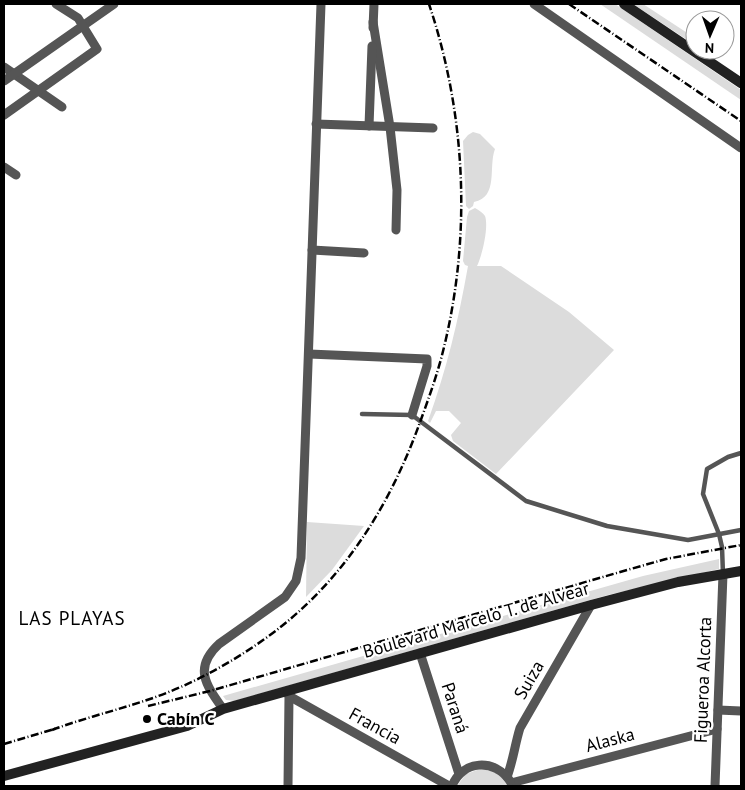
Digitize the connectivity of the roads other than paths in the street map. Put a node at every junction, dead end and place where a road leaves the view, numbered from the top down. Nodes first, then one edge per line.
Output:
1 (56, 4) edge
2 (114, 4) edge
3 (321, 4) edge
4 (374, 4) edge
5 (534, 4) edge
6 (624, 4) edge
7 (373, 22) junction
8 (83, 25) junction
9 (4, 67) edge
10 (14, 74) junction
11 (4, 81) edge
12 (741, 83) edge
13 (38, 91) junction
14 (62, 106) dead end
15 (4, 115) edge
16 (316, 124) junction
17 (369, 126) junction
18 (390, 126) junction
19 (433, 128) dead end
20 (741, 148) edge
21 (4, 167) edge
22 (16, 175) dead end
23 (396, 230) dead end
24 (312, 250) junction
25 (364, 253) dead end
26 (309, 354) junction
27 (362, 414) dead end
28 (412, 415) junction
29 (741, 453) edge
30 (741, 530) edge
31 (719, 534) junction
32 (741, 571) edge
33 (723, 574) junction
34 (591, 604) junction
35 (420, 652) junction
36 (288, 694) junction
37 (223, 709) junction
38 (718, 710) junction
39 (741, 711) edge
40 (717, 729) junction
41 (459, 774) junction
42 (4, 776) edge
43 (510, 782) edge
44 (288, 786) edge
45 (450, 786) edge
46 (715, 786) edge

1 - 8 street
2 - 8 street
3 - 16 street
4 - 7 street
5 - 20 street
6 - 12 main road
7 - 17 street
7 - 18 street
8 - 10 street
8 - 13 street
9 - 10 street
10 - 11 street
10 - 13 street
13 - 14 street
13 - 15 street
16 - 17 street
16 - 24 street
17 - 18 street
18 - 19 street
18 - 23 street
21 - 22 street
24 - 25 street
24 - 26 street
26 - 28 street
26 - 37 street
27 - 28 lane
28 - 31 lane
29 - 31 lane
30 - 31 lane
31 - 33 lane
32 - 33 main road, Boulevard Marcelo T. de Alvear
33 - 34 main road, Boulevard Marcelo T. de Alvear
33 - 38 street, Figueroa Alcorta
34 - 35 main road, Boulevard Marcelo T. de Alvear
34 - 43 street, Suiza
35 - 36 main road, Boulevard Marcelo T. de Alvear
35 - 41 street, Paraná
36 - 37 main road, Boulevard Marcelo T. de Alvear
36 - 44 street
36 - 45 street, Francia
37 - 42 main road, Boulevard Marcelo T. de Alvear
38 - 39 street
38 - 40 street, Figueroa Alcorta
40 - 43 street, Alaska
40 - 46 street, Figueroa Alcorta
41 - 43 street
41 - 45 street

